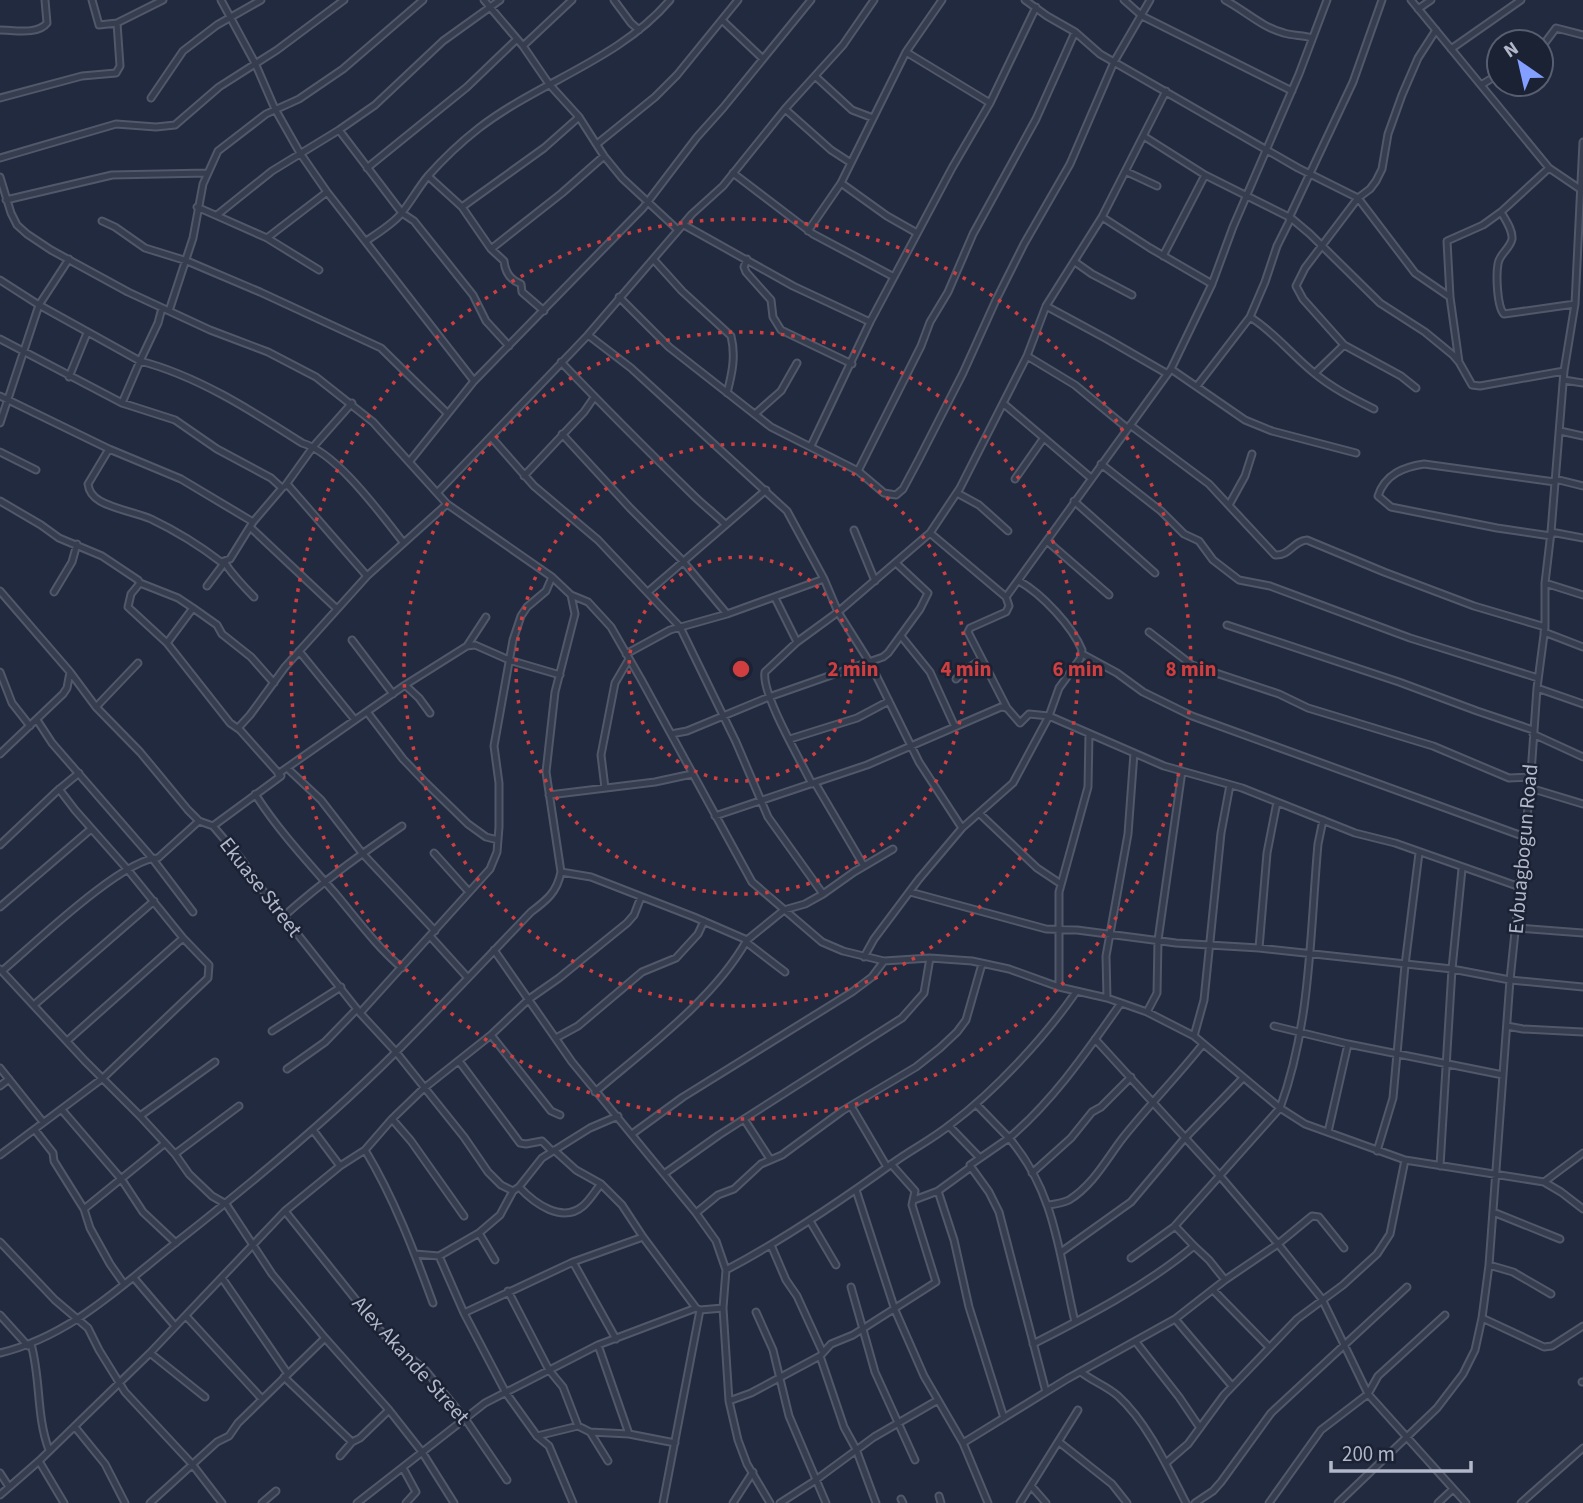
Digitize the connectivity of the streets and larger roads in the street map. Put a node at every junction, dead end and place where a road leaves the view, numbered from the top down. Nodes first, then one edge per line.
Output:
1 (45, 0) edge
2 (92, 0) edge
3 (163, 0) edge
4 (221, 0) edge
5 (261, 0) edge
6 (344, 0) edge
7 (423, 0) edge
8 (484, 0) edge
9 (500, 0) edge
10 (572, 0) edge
11 (614, 0) edge
12 (670, 0) edge
13 (738, 0) edge
14 (811, 0) edge
15 (874, 0) edge
16 (942, 0) edge
17 (1025, 0) edge
18 (1124, 0) edge
19 (1150, 0) edge
20 (1225, 0) edge
21 (1327, 0) edge
22 (1382, 0) edge
23 (1411, 0) edge
24 (1432, 0) edge
25 (1521, 0) edge
26 (491, 7) junction
27 (1036, 7) junction
28 (1418, 9) junction
29 (1142, 16) junction
30 (232, 19) junction
31 (722, 20) junction
32 (117, 23) junction
33 (1555, 29) edge
34 (0, 30) edge
35 (639, 30) junction
36 (1436, 30) junction
37 (1075, 32) junction
38 (1583, 35) edge
39 (1312, 38) junction
40 (517, 39) junction
41 (523, 46) junction
42 (1451, 49) junction
43 (906, 52) junction
44 (763, 59) junction
45 (1114, 62) junction
46 (255, 63) junction
47 (815, 76) junction
48 (1485, 83) edge
49 (549, 84) junction
50 (1481, 85) junction
51 (1166, 91) junction
52 (1292, 91) junction
53 (0, 98) edge
54 (150, 98) dead end
55 (990, 103) junction
56 (275, 109) junction
57 (785, 109) junction
58 (579, 117) junction
59 (873, 118) junction
60 (339, 130) junction
61 (1145, 137) junction
62 (1583, 142) edge
63 (597, 144) junction
64 (1266, 148) junction
65 (1583, 152) edge
66 (300, 153) junction
67 (604, 156) junction
68 (0, 158) edge
69 (851, 163) junction
70 (366, 168) junction
71 (1549, 168) junction
72 (1126, 172) junction
73 (207, 173) junction
74 (733, 173) junction
75 (1308, 173) junction
76 (1205, 175) junction
77 (428, 176) junction
78 (0, 177) edge
79 (841, 183) junction
80 (1157, 186) dead end
81 (1580, 189) junction
82 (2, 192) edge
83 (327, 192) junction
84 (1247, 195) junction
85 (1358, 198) junction
86 (6, 200) junction
87 (648, 203) junction
88 (1582, 204) edge
89 (197, 207) junction
90 (462, 207) junction
91 (1501, 212) junction
92 (402, 213) junction
93 (217, 215) junction
94 (1102, 217) junction
95 (1290, 218) junction
96 (102, 221) dead end
97 (684, 225) junction
98 (678, 230) junction
99 (808, 231) junction
100 (917, 233) junction
101 (267, 238) junction
102 (366, 241) junction
103 (1323, 246) junction
104 (491, 249) junction
105 (1163, 256) junction
106 (69, 259) junction
107 (747, 259) junction
108 (654, 260) junction
109 (187, 261) junction
110 (1075, 262) junction
111 (319, 270) dead end
112 (894, 277) junction
113 (0, 280) edge
114 (1212, 284) junction
115 (1132, 295) dead end
116 (619, 297) junction
117 (1450, 297) junction
118 (1575, 304) junction
119 (39, 305) junction
120 (1046, 306) junction
121 (162, 307) junction
122 (169, 311) junction
123 (544, 311) junction
124 (1250, 317) junction
125 (870, 322) junction
126 (88, 333) junction
127 (588, 335) junction
128 (0, 339) edge
129 (1344, 345) junction
130 (509, 346) junction
131 (24, 353) junction
132 (1027, 356) junction
133 (140, 360) junction
134 (561, 362) junction
135 (1459, 362) junction
136 (797, 363) dead end
137 (852, 363) junction
138 (1168, 371) junction
139 (1564, 371) junction
140 (1315, 373) junction
141 (69, 377) junction
142 (1564, 380) junction
143 (474, 381) junction
144 (1583, 383) edge
145 (1197, 386) junction
146 (1416, 388) dead end
147 (727, 393) junction
148 (0, 396) edge
149 (593, 399) junction
150 (8, 401) junction
151 (122, 403) junction
152 (352, 403) junction
153 (1004, 404) junction
154 (1374, 409) dead end
155 (447, 413) junction
156 (755, 414) junction
157 (0, 422) edge
158 (1128, 426) junction
159 (1560, 431) junction
160 (562, 434) junction
161 (1583, 436) edge
162 (491, 437) junction
163 (1043, 439) junction
164 (811, 446) junction
165 (313, 447) junction
166 (109, 449) junction
167 (0, 452) edge
168 (1356, 453) dead end
169 (1252, 454) dead end
170 (410, 461) junction
171 (1101, 464) junction
172 (36, 470) dead end
173 (858, 471) junction
174 (524, 476) junction
175 (1015, 478) dead end
176 (1091, 478) junction
177 (1555, 481) junction
178 (285, 486) junction
179 (1583, 486) edge
180 (766, 490) junction
181 (438, 492) junction
182 (957, 493) junction
183 (0, 501) edge
184 (1074, 501) junction
185 (447, 504) junction
186 (1229, 505) junction
187 (725, 524) junction
188 (252, 525) junction
189 (854, 530) dead end
190 (1008, 531) dead end
191 (930, 533) junction
192 (1551, 534) junction
193 (1583, 538) edge
194 (1047, 541) junction
195 (403, 542) junction
196 (77, 544) junction
197 (225, 562) junction
198 (683, 562) junction
199 (896, 563) junction
200 (1155, 573) dead end
201 (367, 576) junction
202 (552, 577) junction
203 (824, 579) junction
204 (875, 581) junction
205 (1019, 581) junction
206 (140, 583) junction
207 (1545, 583) junction
208 (208, 586) dead end
209 (0, 591) edge
210 (54, 592) dead end
211 (648, 592) junction
212 (571, 595) junction
213 (1108, 595) dead end
214 (1583, 595) edge
215 (254, 597) dead end
216 (1006, 597) junction
217 (775, 598) junction
218 (193, 608) junction
219 (337, 609) junction
220 (838, 612) junction
221 (727, 614) junction
222 (485, 617) dead end
223 (1227, 625) dead end
224 (680, 627) junction
225 (1545, 629) junction
226 (1149, 632) dead end
227 (901, 636) junction
228 (352, 640) dead end
229 (797, 642) junction
230 (167, 643) junction
231 (467, 646) junction
232 (1583, 647) edge
233 (299, 651) junction
234 (1082, 654) junction
235 (627, 657) junction
236 (509, 660) junction
237 (981, 660) junction
238 (138, 663) dead end
239 (870, 663) junction
240 (0, 672) edge
241 (70, 672) junction
242 (560, 675) junction
243 (1538, 678) junction
244 (956, 679) dead end
245 (274, 683) junction
246 (405, 685) junction
247 (1537, 688) junction
248 (393, 694) junction
249 (769, 697) junction
250 (889, 701) junction
251 (1583, 704) edge
252 (96, 707) junction
253 (1007, 708) junction
254 (368, 713) junction
255 (430, 713) dead end
256 (723, 716) junction
257 (1049, 716) junction
258 (355, 719) junction
259 (37, 720) junction
260 (30, 726) junction
261 (955, 727) junction
262 (237, 728) junction
263 (1533, 732) junction
264 (671, 734) junction
265 (1089, 734) junction
266 (790, 739) junction
267 (911, 747) junction
268 (1134, 753) junction
269 (0, 754) edge
270 (1583, 757) edge
271 (287, 768) junction
272 (1182, 771) junction
273 (79, 773) junction
274 (278, 774) junction
275 (692, 774) junction
276 (1531, 778) junction
277 (814, 784) junction
278 (1230, 785) junction
279 (605, 788) junction
280 (1530, 788) junction
281 (60, 789) junction
282 (255, 794) junction
283 (549, 796) junction
284 (763, 802) junction
285 (1277, 802) junction
286 (1583, 804) edge
287 (980, 814) junction
288 (715, 817) junction
289 (1323, 820) junction
290 (199, 821) junction
291 (213, 826) junction
292 (402, 827) dead end
293 (962, 828) junction
294 (91, 829) junction
295 (1525, 838) junction
296 (498, 840) junction
297 (0, 845) edge
298 (894, 849) dead end
299 (362, 853) junction
300 (434, 853) dead end
301 (1419, 853) junction
302 (152, 858) junction
303 (864, 866) junction
304 (1462, 869) junction
305 (128, 870) junction
306 (561, 872) junction
307 (324, 880) junction
308 (1061, 884) junction
309 (1520, 887) junction
310 (469, 892) junction
311 (909, 892) junction
312 (823, 894) junction
313 (641, 897) junction
314 (154, 901) junction
315 (0, 907) edge
316 (784, 910) junction
317 (193, 912) dead end
318 (284, 916) junction
319 (704, 921) junction
320 (1516, 928) junction
321 (1059, 929) junction
322 (433, 933) junction
323 (1583, 933) edge
324 (1109, 934) junction
325 (183, 938) junction
326 (1157, 940) junction
327 (746, 941) junction
328 (1209, 944) junction
329 (1259, 948) junction
330 (494, 950) junction
331 (1308, 955) junction
332 (864, 957) junction
333 (930, 958) junction
334 (884, 961) junction
335 (982, 964) junction
336 (1405, 965) junction
337 (402, 968) junction
338 (1452, 969) junction
339 (1, 970) edge
340 (785, 972) dead end
341 (468, 978) junction
342 (1510, 980) junction
343 (341, 987) junction
344 (1583, 987) edge
345 (1059, 988) junction
346 (1076, 992) junction
347 (1107, 998) junction
348 (529, 999) junction
349 (1121, 1003) junction
350 (34, 1005) junction
351 (358, 1011) junction
352 (1147, 1012) junction
353 (1274, 1026) dead end
354 (1507, 1026) junction
355 (272, 1031) dead end
356 (1583, 1032) edge
357 (1301, 1033) junction
358 (491, 1035) junction
359 (1194, 1036) junction
360 (556, 1038) junction
361 (1095, 1039) junction
362 (67, 1041) junction
363 (1203, 1044) junction
364 (1348, 1044) junction
365 (396, 1052) junction
366 (1396, 1053) junction
367 (215, 1062) dead end
368 (459, 1062) junction
369 (1445, 1063) junction
370 (0, 1068) edge
371 (287, 1069) dead end
372 (1503, 1075) junction
373 (1131, 1077) junction
374 (1242, 1077) junction
375 (103, 1078) junction
376 (9, 1079) junction
377 (0, 1086) edge
378 (423, 1089) junction
379 (595, 1092) junction
380 (1152, 1103) junction
381 (976, 1104) junction
382 (239, 1106) dead end
383 (851, 1106) junction
384 (1280, 1108) junction
385 (62, 1110) junction
386 (561, 1115) dead end
387 (140, 1116) junction
388 (618, 1116) junction
389 (392, 1119) junction
390 (744, 1119) junction
391 (43, 1122) junction
392 (949, 1126) junction
393 (35, 1130) junction
394 (313, 1130) junction
395 (1328, 1132) junction
396 (632, 1134) junction
397 (1009, 1138) junction
398 (1184, 1139) junction
399 (164, 1144) junction
400 (365, 1150) junction
401 (553, 1151) junction
402 (1377, 1151) junction
403 (1583, 1153) edge
404 (175, 1154) junction
405 (0, 1155) edge
406 (979, 1157) junction
407 (771, 1159) junction
408 (1405, 1160) junction
409 (889, 1165) junction
410 (341, 1166) junction
411 (971, 1167) junction
412 (1440, 1167) junction
413 (1032, 1173) junction
414 (664, 1174) junction
415 (1496, 1174) junction
416 (1220, 1176) junction
417 (122, 1180) junction
418 (1544, 1182) junction
419 (601, 1184) junction
420 (516, 1189) junction
421 (856, 1190) junction
422 (938, 1191) junction
423 (913, 1200) junction
424 (226, 1204) junction
425 (1049, 1206) junction
426 (84, 1209) junction
427 (1583, 1209) edge
428 (285, 1211) junction
429 (1493, 1212) junction
430 (696, 1213) junction
431 (464, 1216) dead end
432 (810, 1221) junction
433 (1175, 1226) junction
434 (478, 1233) junction
435 (643, 1237) junction
436 (1560, 1239) dead end
437 (0, 1242) edge
438 (176, 1243) junction
439 (1278, 1244) junction
440 (771, 1245) junction
441 (254, 1246) junction
442 (1194, 1246) junction
443 (1344, 1248) dead end
444 (1061, 1252) junction
445 (415, 1254) junction
446 (439, 1256) junction
447 (1131, 1258) dead end
448 (495, 1260) dead end
449 (573, 1262) junction
450 (836, 1265) dead end
451 (1489, 1265) junction
452 (726, 1270) junction
453 (134, 1278) junction
454 (222, 1278) junction
455 (1225, 1280) junction
456 (124, 1284) junction
457 (851, 1287) dead end
458 (1407, 1287) dead end
459 (1213, 1290) junction
460 (508, 1291) junction
461 (1551, 1294) dead end
462 (1322, 1299) junction
463 (433, 1303) dead end
464 (723, 1308) junction
465 (698, 1309) junction
466 (895, 1310) junction
467 (757, 1312) dead end
468 (464, 1313) junction
469 (0, 1315) edge
470 (1445, 1315) dead end
471 (186, 1316) junction
472 (1175, 1318) junction
473 (1482, 1318) junction
474 (79, 1320) junction
475 (1075, 1322) junction
476 (175, 1326) junction
477 (1583, 1326) edge
478 (862, 1328) junction
479 (325, 1338) junction
480 (616, 1339) junction
481 (1136, 1342) junction
482 (1033, 1344) junction
483 (30, 1345) junction
484 (598, 1345) junction
485 (1343, 1346) junction
486 (1269, 1347) junction
487 (0, 1353) edge
488 (150, 1353) junction
489 (821, 1355) junction
490 (549, 1370) junction
491 (1081, 1372) junction
492 (286, 1375) junction
493 (779, 1379) junction
494 (118, 1383) junction
495 (1232, 1386) junction
496 (1046, 1392) junction
497 (506, 1394) junction
498 (1368, 1394) junction
499 (205, 1397) dead end
500 (262, 1399) junction
501 (938, 1400) junction
502 (729, 1401) junction
503 (389, 1410) junction
504 (1078, 1410) dead end
505 (1004, 1418) junction
506 (466, 1420) junction
507 (898, 1423) junction
508 (579, 1426) junction
509 (75, 1427) junction
510 (1200, 1428) junction
511 (590, 1432) junction
512 (629, 1434) junction
513 (537, 1436) junction
514 (1406, 1438) junction
515 (352, 1442) junction
516 (1059, 1442) junction
517 (675, 1443) junction
518 (963, 1443) junction
519 (1583, 1448) edge
520 (856, 1449) junction
521 (48, 1450) junction
522 (422, 1452) junction
523 (340, 1455) dead end
524 (915, 1460) dead end
525 (40, 1461) junction
526 (608, 1461) dead end
527 (192, 1464) junction
528 (1166, 1464) junction
529 (403, 1468) junction
530 (753, 1472) junction
531 (0, 1473) edge
532 (507, 1480) dead end
533 (816, 1480) junction
534 (9, 1487) junction
535 (1032, 1487) junction
536 (1453, 1489) junction
537 (276, 1491) dead end
538 (0, 1495) edge
539 (939, 1496) dead end
540 (64, 1503) edge
541 (125, 1503) edge
542 (150, 1503) edge
543 (222, 1503) edge
544 (262, 1503) edge
545 (356, 1503) edge
546 (406, 1503) edge
547 (454, 1503) edge
548 (573, 1503) edge
549 (663, 1503) edge
550 (733, 1503) edge
551 (770, 1503) edge
552 (780, 1503) edge
553 (826, 1503) edge
554 (876, 1503) edge
555 (941, 1503) edge
556 (988, 1503) edge
557 (1020, 1503) edge
558 (1046, 1503) edge
559 (1127, 1503) edge
560 (1186, 1503) edge
561 (1195, 1503) edge
562 (1269, 1503) edge
563 (1338, 1503) edge
564 (1438, 1503) edge
565 (1466, 1503) edge
566 (1521, 1503) edge

1 - 34 street
2 - 32 street
3 - 32 street
4 - 30 street
5 - 30 street
6 - 46 street
7 - 56 street
8 - 26 street
9 - 26 street
10 - 41 street
11 - 35 street
12 - 35 street
13 - 31 street
14 - 44 street
15 - 47 street
16 - 43 street
17 - 27 street
18 - 29 street
19 - 29 street
20 - 39 street
21 - 39 street
22 - 75 street
23 - 28 street
24 - 28 street
25 - 42 street
26 - 40 street
26 - 60 street
27 - 37 street
27 - 55 street
28 - 36 street
29 - 45 street
29 - 52 street
30 - 46 street
30 - 54 street
31 - 44 street
31 - 63 street
32 - 53 street
33 - 38 street
35 - 49 street
36 - 42 street
36 - 85 street
37 - 45 street
37 - 173 street
39 - 52 street
40 - 41 street
40 - 70 street
41 - 49 street
42 - 50 street
43 - 55 street
43 - 59 street
44 - 87 street
45 - 51 street
45 - 173 street
46 - 56 street
46 - 68 street
47 - 57 street
47 - 59 street
48 - 50 street
49 - 58 street
49 - 77 street
50 - 71 street
51 - 61 street
51 - 64 street
52 - 64 street
55 - 100 street
56 - 66 street
56 - 73 street
57 - 69 street
57 - 74 street
58 - 63 street
58 - 90 street
59 - 69 street
60 - 66 street
60 - 70 street
61 - 72 street
61 - 76 street
62 - 65 street, Evbuagbogun Road
63 - 67 street
64 - 75 street
64 - 84 street
65 - 81 street, Evbuagbogun Road
66 - 83 street
66 - 93 street
67 - 87 street
67 - 104 street
69 - 79 street
70 - 92 street
71 - 81 street
71 - 91 street
72 - 80 street
72 - 94 street
73 - 86 street
73 - 89 street
74 - 97 street
74 - 99 street
75 - 85 street
75 - 95 street
76 - 84 street
76 - 105 street
77 - 90 street
77 - 92 street
78 - 82 street
79 - 99 street
79 - 100 street
81 - 88 street, Evbuagbogun Road
82 - 86 street
83 - 101 street
83 - 102 street
84 - 95 street
84 - 114 street
85 - 103 street
85 - 117 street
86 - 106 street
87 - 98 street
87 - 123 street
88 - 118 street, Evbuagbogun Road
89 - 93 street
89 - 109 street
90 - 104 street
91 - 117 street
91 - 118 street
92 - 102 street
92 - 130 street
93 - 101 street
94 - 105 street
94 - 110 street
95 - 103 street
95 - 124 street
96 - 109 street
97 - 98 street
97 - 107 street
98 - 108 street
99 - 112 street
100 - 112 street
101 - 111 street
102 - 143 street
103 - 129 street
103 - 135 street
104 - 123 street
105 - 114 street
106 - 119 street
106 - 121 street
107 - 125 street
107 - 137 street
108 - 116 street
108 - 147 street
109 - 122 street
109 - 155 street
110 - 115 street
110 - 120 street
112 - 125 street
113 - 119 street
114 - 138 street
116 - 127 street
116 - 147 street
117 - 135 street
118 - 139 street, Evbuagbogun Road
119 - 126 street
119 - 131 street
120 - 132 street
120 - 138 street
121 - 122 street
121 - 133 street
122 - 152 street
123 - 130 street
124 - 140 street
124 - 145 street
125 - 137 street
126 - 133 street
126 - 141 street
127 - 134 street
127 - 180 street
128 - 131 street
129 - 140 street
129 - 146 street
130 - 143 street
131 - 141 street
131 - 150 street
132 - 153 street
132 - 158 street
133 - 151 street
133 - 165 street
134 - 149 street
134 - 162 street
135 - 139 street
136 - 156 street
137 - 164 street
138 - 145 street
138 - 158 street
139 - 142 street, Evbuagbogun Road
140 - 154 street
141 - 151 street
142 - 144 street
142 - 159 street, Evbuagbogun Road
143 - 155 street
145 - 168 street
147 - 156 street
148 - 150 street
149 - 160 street
149 - 187 street
150 - 157 street
150 - 166 street
151 - 178 street
152 - 165 street
152 - 170 street
153 - 163 street
153 - 182 street
155 - 170 street
156 - 164 street
158 - 171 street
158 - 186 street
159 - 161 street
159 - 177 street, Evbuagbogun Road
160 - 174 street
160 - 198 street
162 - 174 street
162 - 181 street
163 - 175 street
163 - 176 street
164 - 173 street
165 - 178 street
165 - 195 street
166 - 188 street
166 - 197 street
167 - 172 street
169 - 186 street
170 - 181 street
171 - 176 street
171 - 243 street
174 - 211 street
176 - 184 street
177 - 179 street
177 - 192 street, Evbuagbogun Road
177 - 192 street
178 - 188 street
178 - 201 street
180 - 187 street
180 - 203 street
181 - 185 street
182 - 190 street
182 - 191 street
183 - 196 street
184 - 194 street
184 - 200 street
185 - 195 street
185 - 202 street
186 - 225 street
187 - 198 street
188 - 197 street
188 - 219 street
189 - 204 street
191 - 199 street
191 - 216 street
192 - 193 street
192 - 207 street, Evbuagbogun Road
194 - 205 street
194 - 213 street
195 - 201 street
196 - 206 street
196 - 210 street
197 - 208 street
197 - 215 street
198 - 211 street
198 - 221 street
199 - 204 street
199 - 227 street
201 - 219 street
202 - 212 street
202 - 236 street
203 - 217 street
203 - 220 street
204 - 220 street
205 - 216 street
205 - 234 street
206 - 218 street
206 - 230 street
207 - 214 street
207 - 225 street, Evbuagbogun Road
209 - 241 street, Ekuase Street
211 - 224 street
212 - 235 street
212 - 242 street
216 - 237 street
217 - 221 street
217 - 229 street
218 - 230 street
218 - 245 street
219 - 233 street
220 - 229 street
220 - 239 street
221 - 224 street
222 - 231 street
223 - 263 street
224 - 235 street
224 - 256 street
225 - 232 street
225 - 243 street, Evbuagbogun Road
226 - 276 street
227 - 239 street
227 - 261 street
228 - 248 street
229 - 249 street
230 - 262 street
231 - 236 street
231 - 246 street
233 - 245 street
233 - 258 street
234 - 257 street
234 - 295 street
235 - 264 street
235 - 279 street
236 - 242 street
236 - 296 street
237 - 244 street
237 - 253 street
238 - 252 street
239 - 249 street
239 - 250 street
240 - 260 street
241 - 252 street, Ekuase Street
241 - 259 street
242 - 283 street
243 - 247 street, Evbuagbogun Road
245 - 262 street
246 - 248 street
246 - 255 street
247 - 251 street
247 - 263 street, Evbuagbogun Road
248 - 254 street
249 - 256 street
249 - 266 street
250 - 266 street
250 - 267 street
252 - 290 street, Ekuase Street
253 - 257 street
253 - 261 street
254 - 258 street
254 - 296 street
256 - 264 street
256 - 284 street
257 - 265 street
257 - 287 street
258 - 271 street
259 - 260 street
259 - 273 street
260 - 269 street
261 - 267 street
262 - 274 street
263 - 270 street
263 - 276 street, Evbuagbogun Road
264 - 275 street
265 - 268 street
265 - 308 street
266 - 277 street
267 - 277 street
267 - 293 street
268 - 272 street
268 - 324 street
271 - 274 street
271 - 299 street
272 - 278 street
272 - 326 street
273 - 281 street
273 - 302 street
274 - 282 street
275 - 279 street
275 - 288 street
276 - 280 street, Evbuagbogun Road
277 - 284 street
277 - 303 street
278 - 285 street
278 - 328 street
279 - 283 street
280 - 286 street
280 - 295 street, Evbuagbogun Road
281 - 294 street
281 - 297 street
282 - 291 street
282 - 307 street
283 - 306 street
284 - 288 street
284 - 312 street
285 - 289 street
285 - 329 street
287 - 293 street
287 - 308 street
288 - 316 street
289 - 301 street
289 - 331 street
290 - 291 street, Ekuase Street
290 - 302 street
291 - 318 street, Ekuase Street
292 - 299 street
293 - 311 street
294 - 305 street
294 - 315 street
295 - 309 street, Evbuagbogun Road
296 - 310 street
298 - 303 street
299 - 307 street
299 - 322 street
300 - 310 street
301 - 304 street
301 - 336 street
302 - 305 street
302 - 317 street
303 - 312 street
304 - 309 street
304 - 338 street
305 - 314 street
305 - 339 street
306 - 313 street
306 - 330 street
307 - 318 street
307 - 337 street
308 - 321 street
309 - 320 street, Evbuagbogun Road
310 - 322 street
311 - 321 street
311 - 332 street
312 - 316 street
313 - 319 street
313 - 348 street
314 - 325 street
314 - 350 street
316 - 327 street
316 - 332 street
318 - 343 street, Ekuase Street
319 - 327 street
319 - 360 street
320 - 323 street
320 - 342 street, Evbuagbogun Road
321 - 324 street
321 - 345 street
322 - 337 street
322 - 341 street
324 - 326 street
324 - 347 street
325 - 362 street
325 - 375 street
326 - 328 street
326 - 352 street
327 - 340 street
327 - 379 street
328 - 329 street
328 - 359 street
329 - 331 street
330 - 341 street
330 - 348 street
331 - 336 street
331 - 357 street
332 - 334 street
333 - 334 street
333 - 335 street
333 - 390 street
334 - 396 street
335 - 345 street
335 - 383 street
336 - 338 street
336 - 366 street
337 - 351 street
338 - 342 street
338 - 369 street
339 - 350 street
341 - 365 street
342 - 344 street
342 - 354 street, Evbuagbogun Road
343 - 351 street, Ekuase Street
343 - 355 street
345 - 346 street
346 - 347 street
346 - 381 street
347 - 349 street
348 - 358 street
348 - 360 street
349 - 352 street
349 - 361 street
350 - 362 street
351 - 365 street, Ekuase Street
351 - 371 street
352 - 359 street
353 - 357 street
354 - 356 street
354 - 372 street, Evbuagbogun Road
357 - 364 street
357 - 384 street
358 - 368 street
358 - 386 street
359 - 363 street
360 - 379 street
361 - 373 street
361 - 397 street
362 - 375 street
363 - 374 street
363 - 380 street
364 - 366 street
364 - 395 street
365 - 378 street, Ekuase Street
365 - 394 street
366 - 369 street
366 - 402 street
367 - 387 street
368 - 378 street
368 - 401 street
369 - 372 street
369 - 412 street
370 - 376 street
372 - 415 street, Evbuagbogun Road
373 - 380 street
373 - 413 street
374 - 384 street
374 - 398 street
375 - 385 street
375 - 387 street
376 - 377 street
376 - 391 street
378 - 389 street
378 - 420 street, Ekuase Street
379 - 388 street
380 - 398 street
380 - 425 street
381 - 392 street
381 - 397 street
382 - 404 street
383 - 407 street
383 - 409 street
384 - 395 street
384 - 416 street
385 - 391 street
385 - 417 street
387 - 399 street
388 - 396 street
388 - 401 street
389 - 400 street
389 - 431 street
390 - 407 street
390 - 414 street
391 - 393 street
392 - 406 street
392 - 409 street
393 - 405 street
393 - 426 street
394 - 410 street
394 - 424 street
395 - 402 street
396 - 414 street
397 - 406 street
397 - 413 street
398 - 416 street
398 - 444 street
399 - 404 street
399 - 417 street
400 - 410 street
400 - 445 street
401 - 419 street
401 - 420 street
402 - 408 street
403 - 418 street
404 - 424 street
406 - 411 street
407 - 430 street
408 - 412 street
408 - 462 street
409 - 421 street
409 - 423 street
410 - 428 street
411 - 422 street
411 - 482 street
412 - 415 street
413 - 425 street
414 - 430 street
415 - 418 street
415 - 429 street, Evbuagbogun Road
416 - 433 street
416 - 439 street
417 - 426 street
417 - 438 street
418 - 427 street
419 - 420 street, Ekuase Street
419 - 435 street
420 - 434 street
421 - 432 street
421 - 466 street
422 - 423 street
422 - 505 street
423 - 466 street
424 - 438 street
424 - 441 street
425 - 444 street
426 - 456 street
428 - 441 street
428 - 506 street, Alex Akande Street
429 - 436 street
429 - 451 street, Evbuagbogun Road
430 - 452 street
432 - 440 street
432 - 450 street
433 - 442 street
433 - 447 street
434 - 446 street
434 - 448 street
435 - 449 street
435 - 465 street
437 - 474 street
438 - 453 street
439 - 443 street
439 - 455 street
439 - 462 street
440 - 452 street
440 - 489 street
441 - 454 street
441 - 479 street
442 - 455 street
442 - 475 street
444 - 475 street
445 - 446 street
445 - 463 street
446 - 468 street
449 - 460 street
449 - 480 street
451 - 461 street
451 - 473 street, Evbuagbogun Road
452 - 464 street
453 - 456 street
453 - 476 street
454 - 471 street
454 - 492 street
455 - 459 street
456 - 474 street
457 - 478 street
458 - 485 street
459 - 472 street
459 - 486 street
460 - 468 street
460 - 490 street
462 - 485 street
462 - 486 street
464 - 465 street
464 - 502 street
465 - 480 street
465 - 517 street
466 - 478 street
466 - 501 street
467 - 493 street
468 - 497 street
469 - 483 street
470 - 498 street
471 - 476 street
471 - 500 street
472 - 481 street
472 - 495 street
473 - 477 street
473 - 514 street, Evbuagbogun Road
474 - 483 street
474 - 494 street
475 - 482 street
476 - 488 street
478 - 489 street
478 - 507 street
479 - 492 street
479 - 503 street
480 - 484 street
481 - 491 street
481 - 510 street
482 - 496 street
483 - 487 street
483 - 521 street
484 - 490 street
484 - 512 street
485 - 498 street
485 - 561 street
486 - 495 street
488 - 494 street
488 - 499 street
489 - 493 street
489 - 520 street
490 - 497 street
490 - 508 street
491 - 496 street
491 - 528 street
492 - 500 street
492 - 515 street
493 - 502 street
493 - 533 street
494 - 509 street
494 - 527 street
495 - 510 street
496 - 505 street
497 - 506 street
497 - 513 street
498 - 514 street
498 - 562 street
500 - 527 street
501 - 507 street
501 - 518 street
502 - 530 street
503 - 515 street
503 - 522 street
504 - 516 street
505 - 518 street
506 - 522 street
506 - 532 street, Alex Akande Street
507 - 520 street
507 - 524 street
508 - 511 street
508 - 513 street
509 - 521 street
509 - 541 street
510 - 528 street
511 - 512 street
511 - 526 street
512 - 517 street
513 - 548 street
514 - 536 street
514 - 563 street, Evbuagbogun Road
515 - 523 street
516 - 535 street
516 - 559 street
517 - 549 street
518 - 556 street
519 - 566 street
520 - 533 street
520 - 554 street
521 - 525 street
522 - 529 street
522 - 547 street
525 - 534 street
525 - 540 street
527 - 542 street
527 - 543 street
528 - 560 street
529 - 545 street
529 - 546 street
530 - 550 street
530 - 551 street
531 - 534 street
533 - 552 street
533 - 553 street
534 - 538 street
535 - 557 street
535 - 558 street
536 - 564 street
536 - 565 street
537 - 544 street
539 - 555 street

